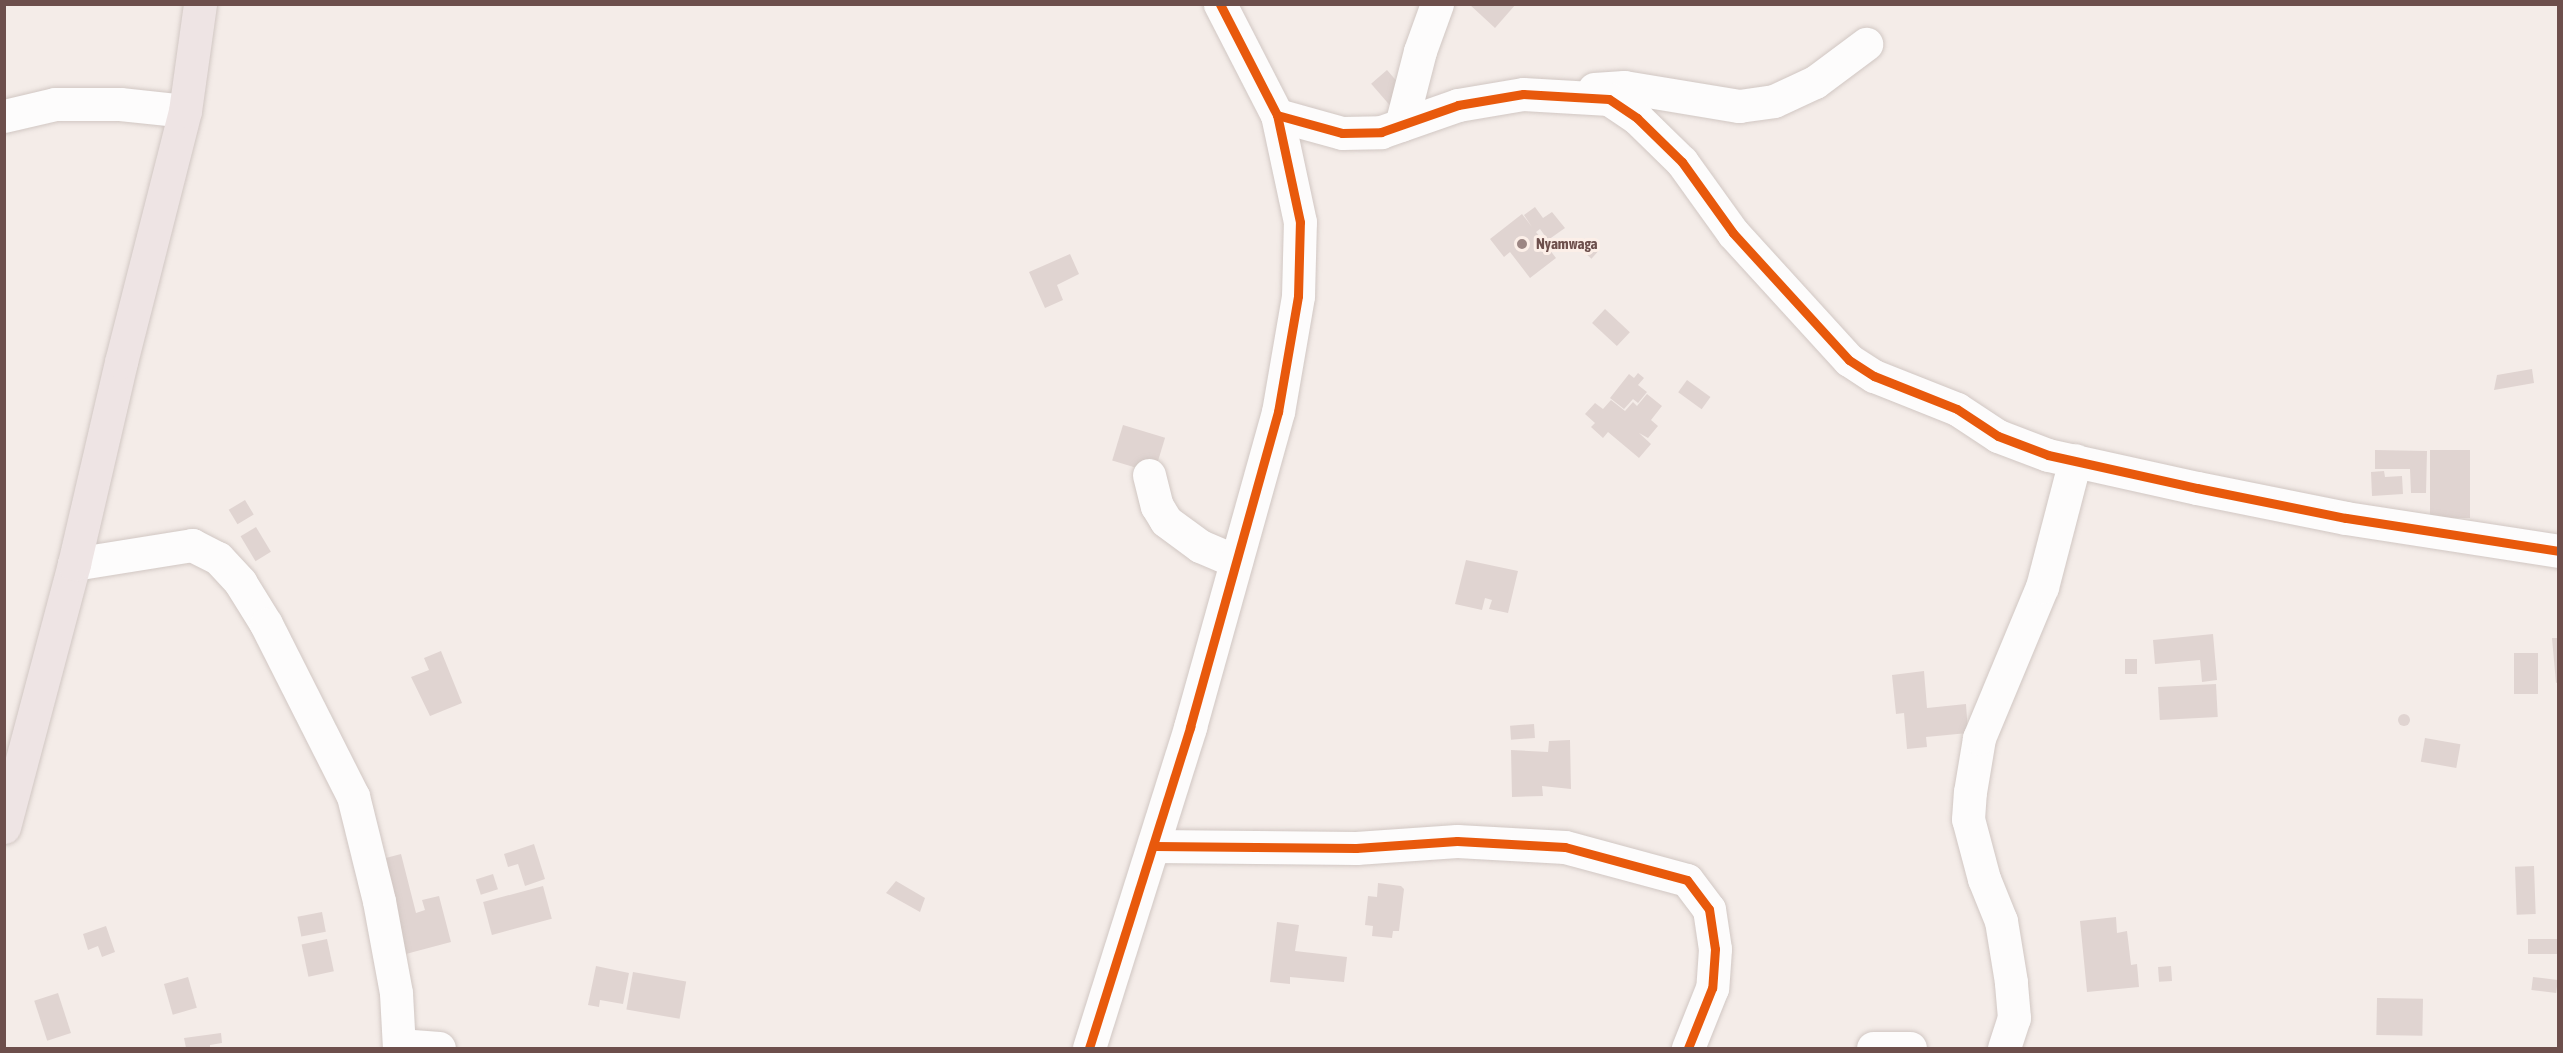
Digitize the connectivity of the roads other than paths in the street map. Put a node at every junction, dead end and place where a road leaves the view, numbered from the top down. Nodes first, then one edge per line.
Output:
1 (200, 4) edge
2 (1220, 4) edge
3 (1437, 4) edge
4 (1866, 44) dead end
5 (1576, 96) junction
6 (185, 111) junction
7 (1277, 115) junction
8 (4, 116) edge
9 (1401, 125) junction
10 (2075, 460) junction
11 (1149, 475) dead end
12 (2559, 551) edge
13 (1236, 561) junction
14 (74, 564) junction
15 (4, 827) edge
16 (1155, 846) junction
17 (399, 1047) edge
18 (439, 1048) edge
19 (1089, 1048) edge
20 (1688, 1048) edge
21 (1873, 1048) edge
22 (1910, 1048) edge
23 (2004, 1048) edge

1 - 6 highway
2 - 7 street
3 - 9 street
4 - 5 street
5 - 9 street
5 - 10 street
6 - 8 street
6 - 14 highway
7 - 9 street
7 - 13 street
10 - 12 street
10 - 23 street
11 - 13 street
13 - 16 street
14 - 15 highway
14 - 17 street
16 - 19 street
16 - 20 street
17 - 18 street
21 - 22 street

